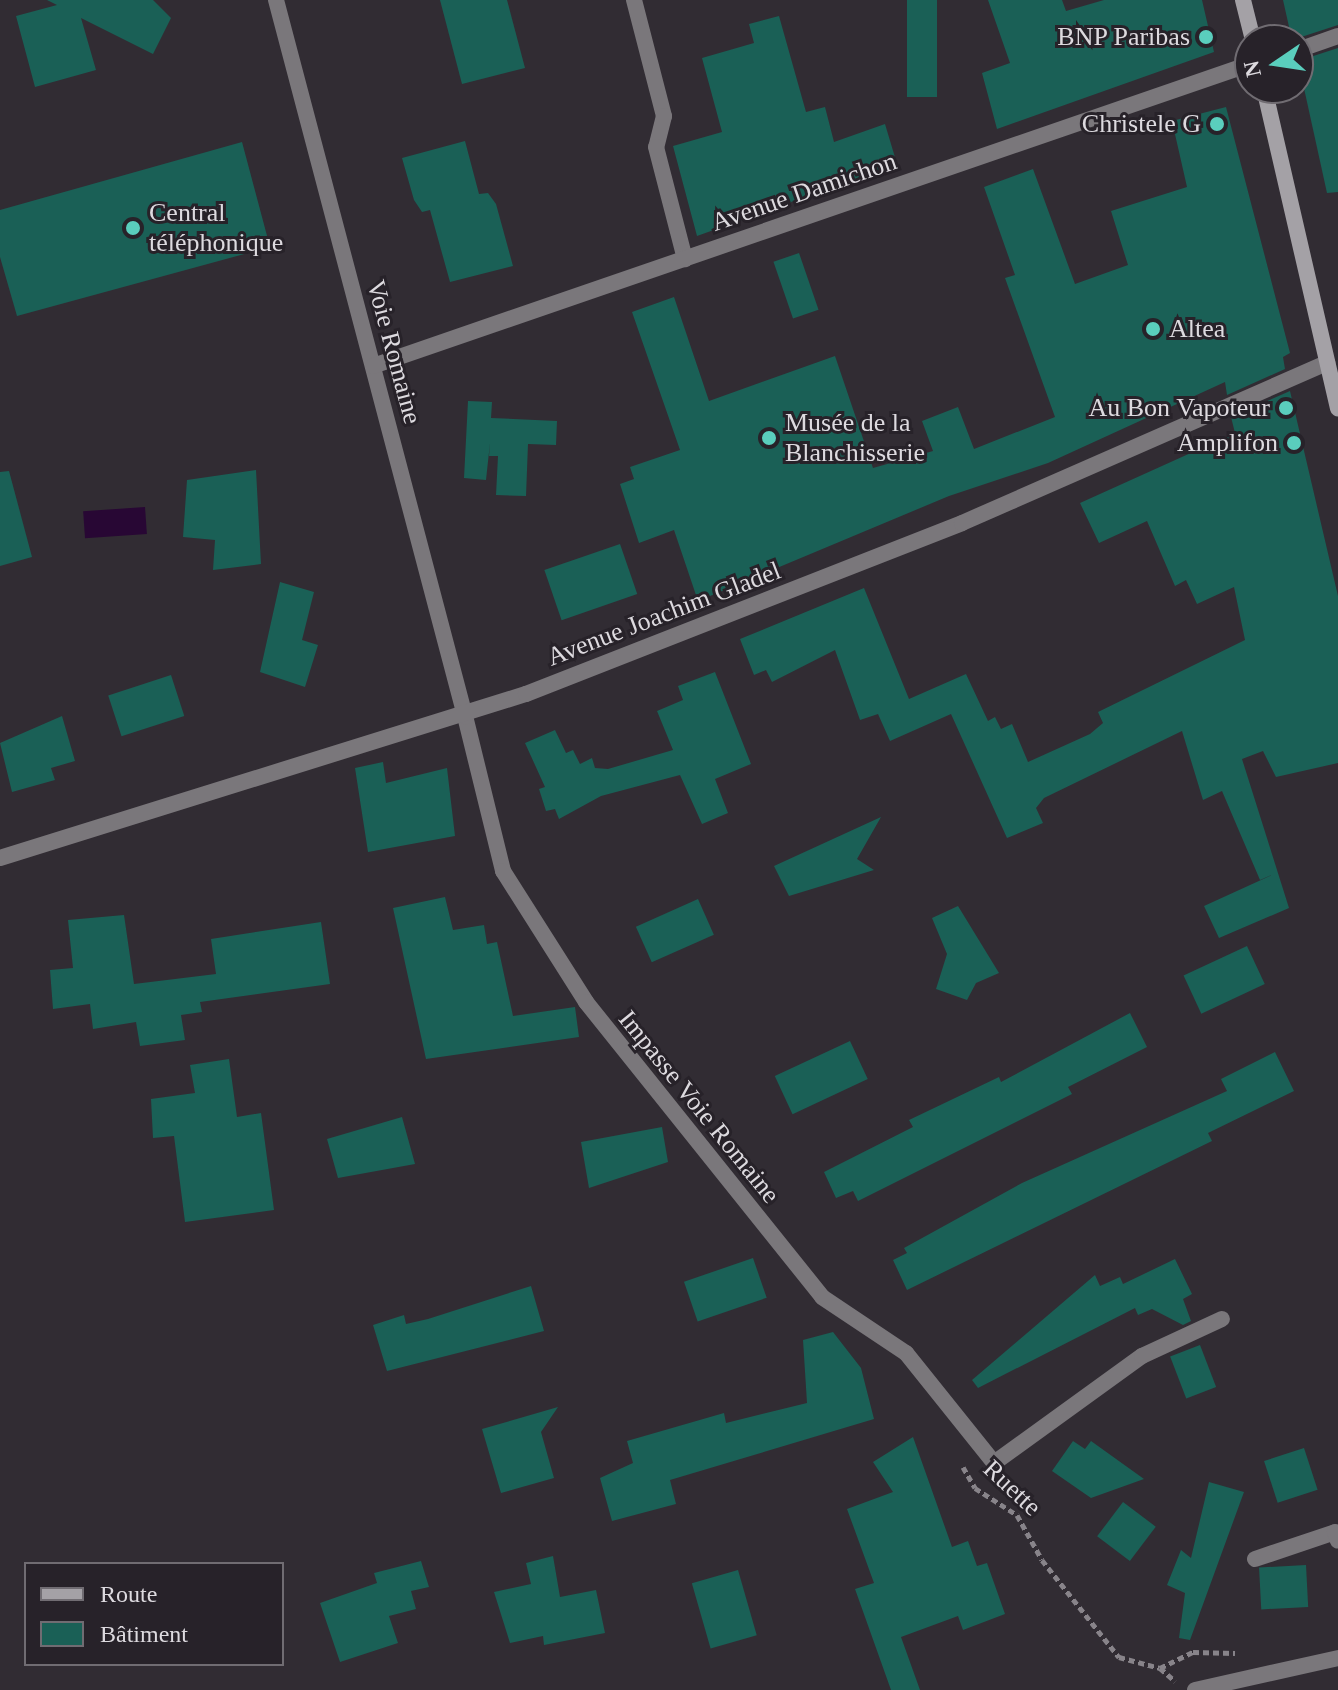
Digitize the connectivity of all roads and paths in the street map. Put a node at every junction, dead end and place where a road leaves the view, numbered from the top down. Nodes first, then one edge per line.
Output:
1 (276, 0) edge
2 (634, 0) edge
3 (1243, 0) edge
4 (1249, 24) edge
5 (1338, 36) edge
6 (1314, 44) edge
7 (1234, 70) edge
8 (1268, 104) edge
9 (685, 259) junction
10 (1327, 363) junction
11 (373, 366) junction
12 (1338, 409) edge
13 (465, 716) junction
14 (0, 858) edge
15 (1222, 1319) dead end
16 (957, 1453) dead end
17 (1338, 1541) edge
18 (1255, 1559) dead end
19 (1246, 1651) dead end
20 (1338, 1658) edge
21 (1160, 1668) junction
22 (1187, 1690) edge
23 (1195, 1690) edge

1 - 11 street, Voie Romaine
2 - 9 street
3 - 4 main road
5 - 6 street
7 - 9 street, Avenue Damichon
8 - 10 main road
9 - 11 street, Avenue Damichon
10 - 12 main road
10 - 13 street, Avenue Joachim Gladel
11 - 13 street, Voie Romaine
13 - 14 street, Avenue Joachim Gladel
13 - 15 street, Impasse Voie Romaine
16 - 21 path, Ruette
17 - 18 street
19 - 21 path
20 - 23 street
21 - 22 path, Ruette

